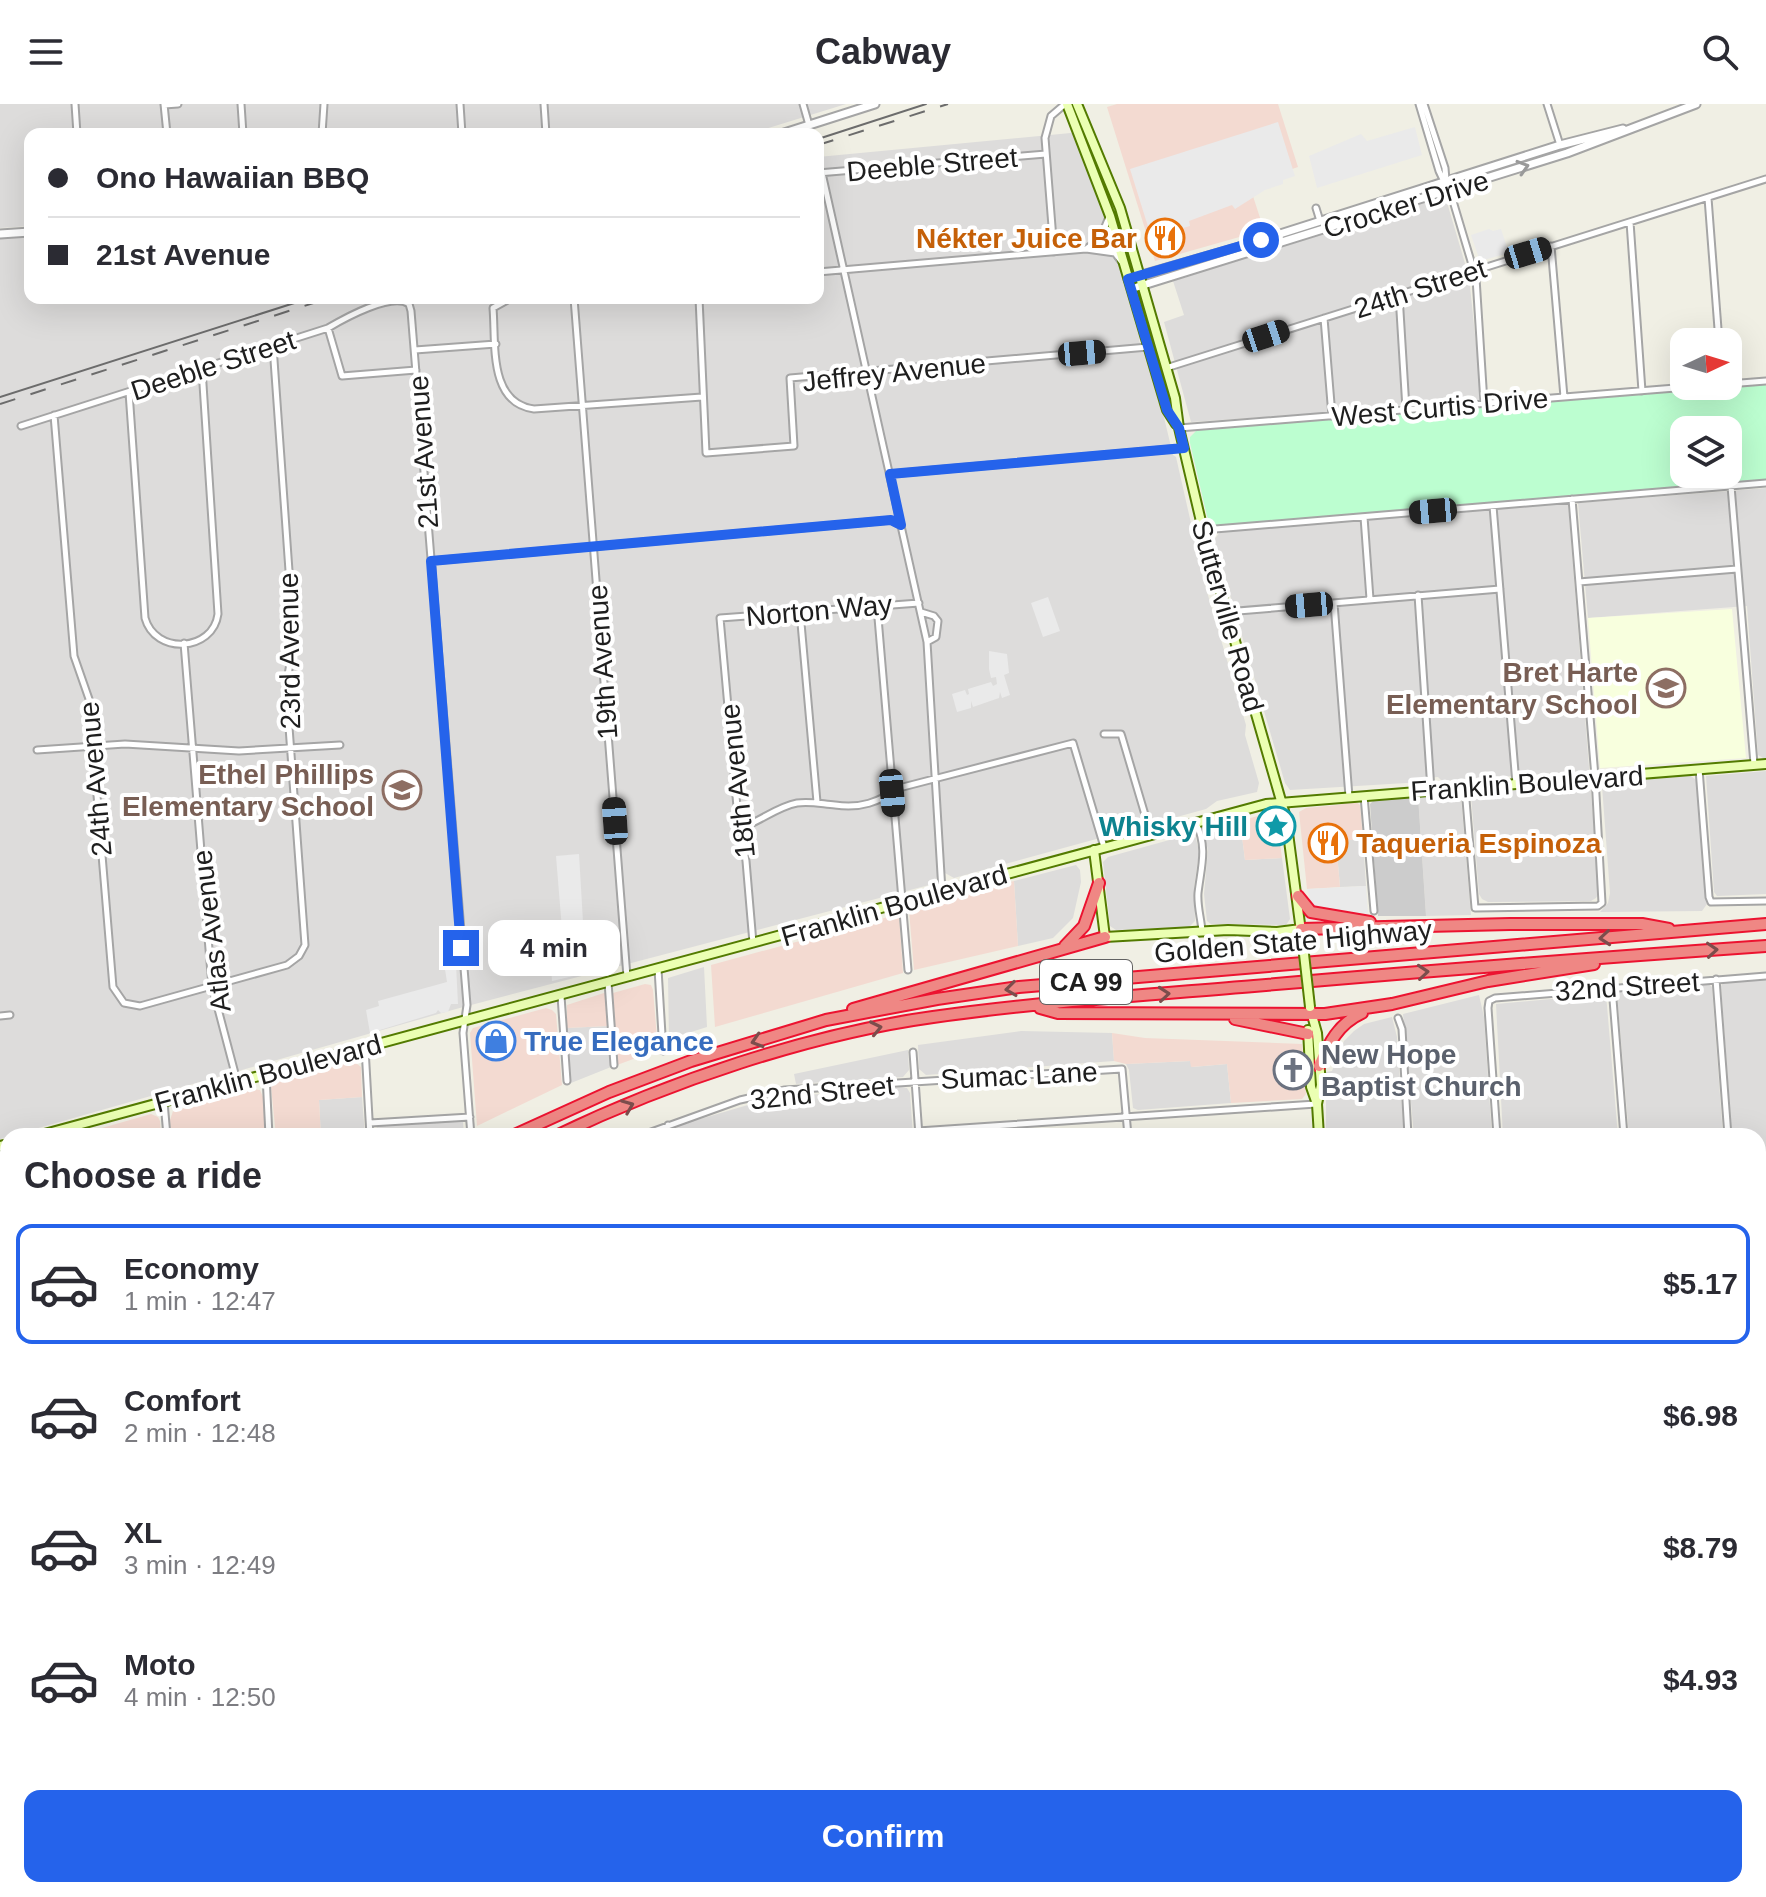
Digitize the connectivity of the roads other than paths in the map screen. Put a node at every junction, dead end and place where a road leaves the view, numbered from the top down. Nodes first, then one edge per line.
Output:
1 (75, 104) edge
2 (164, 104) edge
3 (178, 104) edge
4 (241, 104) edge
5 (324, 104) edge
6 (460, 104) edge
7 (544, 104) edge
8 (803, 104) edge
9 (875, 104) edge
10 (1066, 104) edge
11 (1077, 104) edge
12 (1422, 104) edge
13 (1547, 104) edge
14 (1696, 104) edge
15 (1686, 106) edge
16 (809, 125) junction
17 (77, 128) edge
18 (166, 128) edge
19 (243, 128) edge
20 (322, 128) edge
21 (462, 128) edge
22 (546, 128) edge
23 (800, 128) edge
24 (1633, 128) junction
25 (1560, 145) junction
26 (1046, 154) junction
27 (824, 173) edge
28 (1766, 179) edge
29 (1447, 185) junction
30 (824, 189) edge
31 (1708, 198) junction
32 (1316, 208) dead end
33 (1110, 216) junction
34 (1630, 222) junction
35 (1321, 226) junction
36 (24, 232) edge
37 (0, 234) edge
38 (1551, 246) junction
39 (1086, 249) junction
40 (1054, 252) junction
41 (1124, 265) junction
42 (844, 270) junction
43 (1474, 271) junction
44 (824, 272) edge
45 (1140, 275) junction
46 (1130, 284) junction
47 (1143, 285) junction
48 (1399, 295) junction
49 (388, 304) edge
50 (406, 304) edge
51 (500, 304) edge
52 (574, 304) edge
53 (699, 304) edge
54 (1324, 318) junction
55 (328, 328) junction
56 (1718, 328) edge
57 (1145, 333) junction
58 (496, 344) junction
59 (273, 346) junction
60 (1149, 347) junction
61 (415, 350) junction
62 (202, 368) junction
63 (1166, 368) junction
64 (416, 370) junction
65 (867, 372) junction
66 (1766, 381) edge
67 (1742, 383) edge
68 (1670, 389) edge
69 (1642, 391) junction
70 (129, 392) junction
71 (702, 397) junction
72 (1564, 397) junction
73 (1484, 403) junction
74 (583, 406) junction
75 (1406, 410) junction
76 (54, 415) junction
77 (1332, 416) junction
78 (21, 426) dead end
79 (1179, 428) junction
80 (1184, 448) junction
81 (890, 474) junction
82 (1766, 483) edge
83 (1742, 485) edge
84 (1707, 488) edge
85 (1731, 488) edge
86 (1572, 499) junction
87 (1493, 506) junction
88 (1364, 517) junction
89 (901, 525) junction
90 (1203, 530) junction
91 (594, 547) junction
92 (431, 561) junction
93 (1737, 569) junction
94 (1579, 582) junction
95 (1500, 589) junction
96 (1418, 595) junction
97 (1370, 599) junction
98 (919, 603) junction
99 (1334, 603) junction
100 (877, 606) junction
101 (800, 612) junction
102 (921, 612) junction
103 (1226, 612) junction
104 (720, 618) joint
105 (927, 642) junction
106 (184, 643) junction
107 (1104, 734) dead end
108 (340, 745) dead end
109 (93, 746) junction
110 (193, 748) junction
111 (291, 749) junction
112 (37, 750) dead end
113 (1766, 764) edge
114 (1754, 765) junction
115 (1699, 769) junction
116 (1595, 777) junction
117 (935, 780) junction
118 (1516, 784) junction
119 (1465, 788) junction
120 (1431, 790) junction
121 (892, 793) junction
122 (1364, 795) junction
123 (1349, 797) junction
124 (817, 802) junction
125 (1282, 802) junction
126 (1196, 823) junction
127 (740, 828) junction
128 (1151, 835) junction
129 (1104, 847) junction
130 (1094, 850) junction
131 (1099, 883) junction
132 (942, 891) junction
133 (1298, 896) junction
134 (1766, 901) edge
135 (901, 904) junction
136 (1374, 911) dead end
137 (1766, 924) edge
138 (1384, 925) junction
139 (1202, 931) junction
140 (1683, 931) junction
141 (1302, 934) junction
142 (1105, 937) junction
143 (753, 944) junction
144 (1766, 946) edge
145 (1060, 951) junction
146 (1658, 953) junction
147 (658, 969) junction
148 (908, 970) dead end
149 (1766, 976) edge
150 (627, 977) junction
151 (1716, 979) junction
152 (608, 982) junction
153 (212, 986) junction
154 (1612, 987) junction
155 (561, 995) junction
156 (1030, 1005) junction
157 (1374, 1008) junction
158 (1311, 1011) junction
159 (10, 1015) dead end
160 (1210, 1015) junction
161 (0, 1016) edge
162 (1398, 1018) dead end
163 (465, 1019) junction
164 (826, 1020) junction
165 (1308, 1034) junction
166 (365, 1047) junction
167 (663, 1051) dead end
168 (913, 1052) dead end
169 (614, 1065) dead end
170 (1319, 1066) junction
171 (266, 1074) junction
172 (237, 1081) junction
173 (567, 1081) dead end
174 (915, 1081) junction
175 (164, 1101) junction
176 (1317, 1104) junction
177 (470, 1117) junction
178 (1126, 1117) junction
179 (370, 1123) junction
180 (668, 1125) joint
181 (75, 1128) edge
182 (166, 1128) edge
183 (269, 1128) edge
184 (370, 1128) edge
185 (471, 1128) edge
186 (530, 1128) edge
187 (576, 1128) edge
188 (660, 1128) edge
189 (919, 1128) edge
190 (992, 1128) edge
191 (1127, 1128) edge
192 (1318, 1128) edge
193 (1408, 1128) edge
194 (1497, 1128) edge
195 (1623, 1128) edge
196 (1727, 1128) edge

1 - 17 street
2 - 3 street
2 - 18 street
4 - 19 street
5 - 20 street
6 - 21 street
7 - 22 street
8 - 16 street
9 - 16 street
10 - 26 street
10 - 33 main road, Sutterville Road
11 - 45 main road, Sutterville Road
12 - 29 street
13 - 25 street
14 - 15 street, Crocker Drive
15 - 24 street, Crocker Drive
16 - 23 street
24 - 25 street, Crocker Drive
29 -> 24 street, Crocker Drive
25 - 29 street, Crocker Drive
26 - 27 street, Deeble Street
26 - 40 street
28 - 31 street, 24th Street
29 - 35 street, Crocker Drive
29 - 43 street
30 - 42 street
31 - 34 street, 24th Street
31 - 56 street
32 - 35 street
33 - 39 street
33 - 41 main road, Sutterville Road
34 - 38 street, 24th Street
34 - 69 street
35 - 45 street, Crocker Drive
35 - 47 street, Crocker Drive
36 - 37 street
38 - 43 street, 24th Street
38 - 72 street
39 - 40 street
39 - 41 street
40 - 42 street
41 - 46 main road, Sutterville Road
42 - 44 street
42 - 65 street
43 - 48 street, 24th Street
43 - 73 street
45 - 46 street, Crocker Drive
45 - 47 main road, Sutterville Road
46 - 47 street, Crocker Drive
46 - 57 main road, Sutterville Road
47 - 63 main road, Sutterville Road
48 - 54 street, 24th Street
48 - 75 street
49 - 55 street, Deeble Street
50 - 61 street, 21st Avenue
51 - 58 street
52 - 74 street, 19th Avenue
53 - 71 street
54 - 63 street, 24th Street
54 - 77 street
55 - 59 street, Deeble Street
55 - 64 street
57 - 60 main road, Sutterville Road
57 - 63 main road
58 - 61 street
58 - 74 street
59 - 62 street, Deeble Street
59 - 111 street, 23rd Avenue
60 - 65 street, Jeffrey Avenue
60 - 79 main road, Sutterville Road
61 - 64 street, 21st Avenue
62 - 70 street, Deeble Street
62 - 106 street
63 - 79 main road, Sutterville Road
64 - 92 street, 21st Avenue
65 - 71 street, Jeffrey Avenue
65 - 81 street
66 - 67 street
68 - 69 street, West Curtis Drive
69 - 72 street, West Curtis Drive
70 - 76 street, Deeble Street
70 - 106 street
71 - 74 street
72 - 73 street, West Curtis Drive
73 - 75 street, West Curtis Drive
74 - 91 street, 19th Avenue
75 - 77 street, West Curtis Drive
76 - 78 street, Deeble Street
76 - 109 street, 24th Avenue
77 - 79 street, West Curtis Drive
79 - 80 main road, Sutterville Road
80 - 81 street
80 - 90 main road, Sutterville Road
81 - 89 street
82 - 83 street
84 - 86 street
85 - 93 street
86 - 87 street
86 - 94 street
87 - 88 street
87 - 95 street
88 - 90 street
88 - 97 street
89 - 91 street
89 - 98 street
90 - 103 main road, Sutterville Road
91 - 92 street
91 - 150 street, 19th Avenue
92 - 163 street, 21st Avenue
93 - 94 street
93 - 114 street
94 - 116 street
95 - 96 street
95 - 118 street
96 - 97 street
96 - 120 street
97 - 99 street
98 - 100 street, Norton Way
98 - 102 street
99 - 103 street
99 - 123 street
100 - 101 street, Norton Way
100 - 121 street
101 - 104 street, Norton Way
101 - 124 street
102 - 105 street
102 - 105 street
103 - 125 main road, Sutterville Road
104 - 127 street, 18th Avenue
105 - 117 street
106 - 110 street, Atlas Avenue
107 - 128 street
108 - 111 street
109 - 110 street
109 - 112 street
109 - 153 street, 24th Avenue
110 - 111 street
110 - 153 street, Atlas Avenue
111 - 153 street, 23rd Avenue
113 - 114 main road, Franklin Boulevard
114 - 115 main road, Franklin Boulevard
115 - 116 main road, Franklin Boulevard
115 - 134 street
116 - 118 main road, Franklin Boulevard
116 - 119 street
117 - 121 street
117 - 129 street
117 - 132 street
118 - 119 main road, Franklin Boulevard
119 - 120 main road, Franklin Boulevard
120 - 122 main road, Franklin Boulevard
121 - 124 street
121 - 135 street
122 - 123 main road, Franklin Boulevard
122 - 136 street
123 - 125 main road, Franklin Boulevard
124 - 127 street
125 - 126 main road, Franklin Boulevard
125 - 133 main road, Sutterville Road
126 - 128 main road, Franklin Boulevard
126 - 139 street
127 - 143 street, 18th Avenue
128 - 129 main road, Franklin Boulevard
129 - 130 main road, Franklin Boulevard
130 - 131 main road
130 - 132 main road, Franklin Boulevard
131 - 142 main road
131 - 145 highway
132 - 135 main road, Franklin Boulevard
133 - 138 highway
133 - 141 main road, Sutterville Road
135 - 143 main road, Franklin Boulevard
135 - 148 street
137 - 140 highway, Golden State Highway / CA 99
138 - 140 highway
138 - 141 highway
139 - 141 main road
139 - 142 main road
140 -> 164 highway, Golden State Highway / CA 99
141 - 158 main road, Sutterville Road, bridge
142 - 145 highway
143 - 147 main road, Franklin Boulevard
146 -> 144 highway, Golden State Highway / CA 99
145 - 164 highway
156 -> 146 highway, Golden State Highway / CA 99
146 - 157 highway
147 - 150 main road, Franklin Boulevard
147 - 167 street
149 - 151 street, 32nd Street
150 - 152 main road, Franklin Boulevard
151 - 154 street, 32nd Street
151 - 196 street
152 - 155 main road, Franklin Boulevard
152 - 169 street
153 - 172 street, Atlas Avenue
154 - 194 street, 32nd Street
154 - 195 street
155 - 163 main road, Franklin Boulevard
155 - 173 street
156 - 160 highway
187 -> 156 highway, Golden State Highway / CA 99
157 - 158 highway
157 - 170 highway
158 - 160 highway
158 - 165 main road
158 - 170 main road
159 - 161 street
160 - 165 highway
162 - 193 street
163 - 166 main road, Franklin Boulevard
163 - 177 street, 21st Avenue
164 -> 186 highway, Golden State Highway / CA 99
165 - 176 main road
166 - 171 main road, Franklin Boulevard
166 - 179 street
168 - 174 street
170 - 176 main road
171 - 172 main road, Franklin Boulevard
171 - 183 street
172 - 175 main road, Franklin Boulevard
174 - 178 street, Sumac Lane
174 - 180 street, 32nd Street
174 - 189 street
175 - 181 main road, Franklin Boulevard
175 - 182 street
176 - 178 street, 32nd Street
176 - 192 main road
177 - 179 street
177 - 185 street, 21st Avenue
178 - 190 street, 32nd Street
178 - 191 street
179 - 184 street
180 - 188 street, 32nd Street

